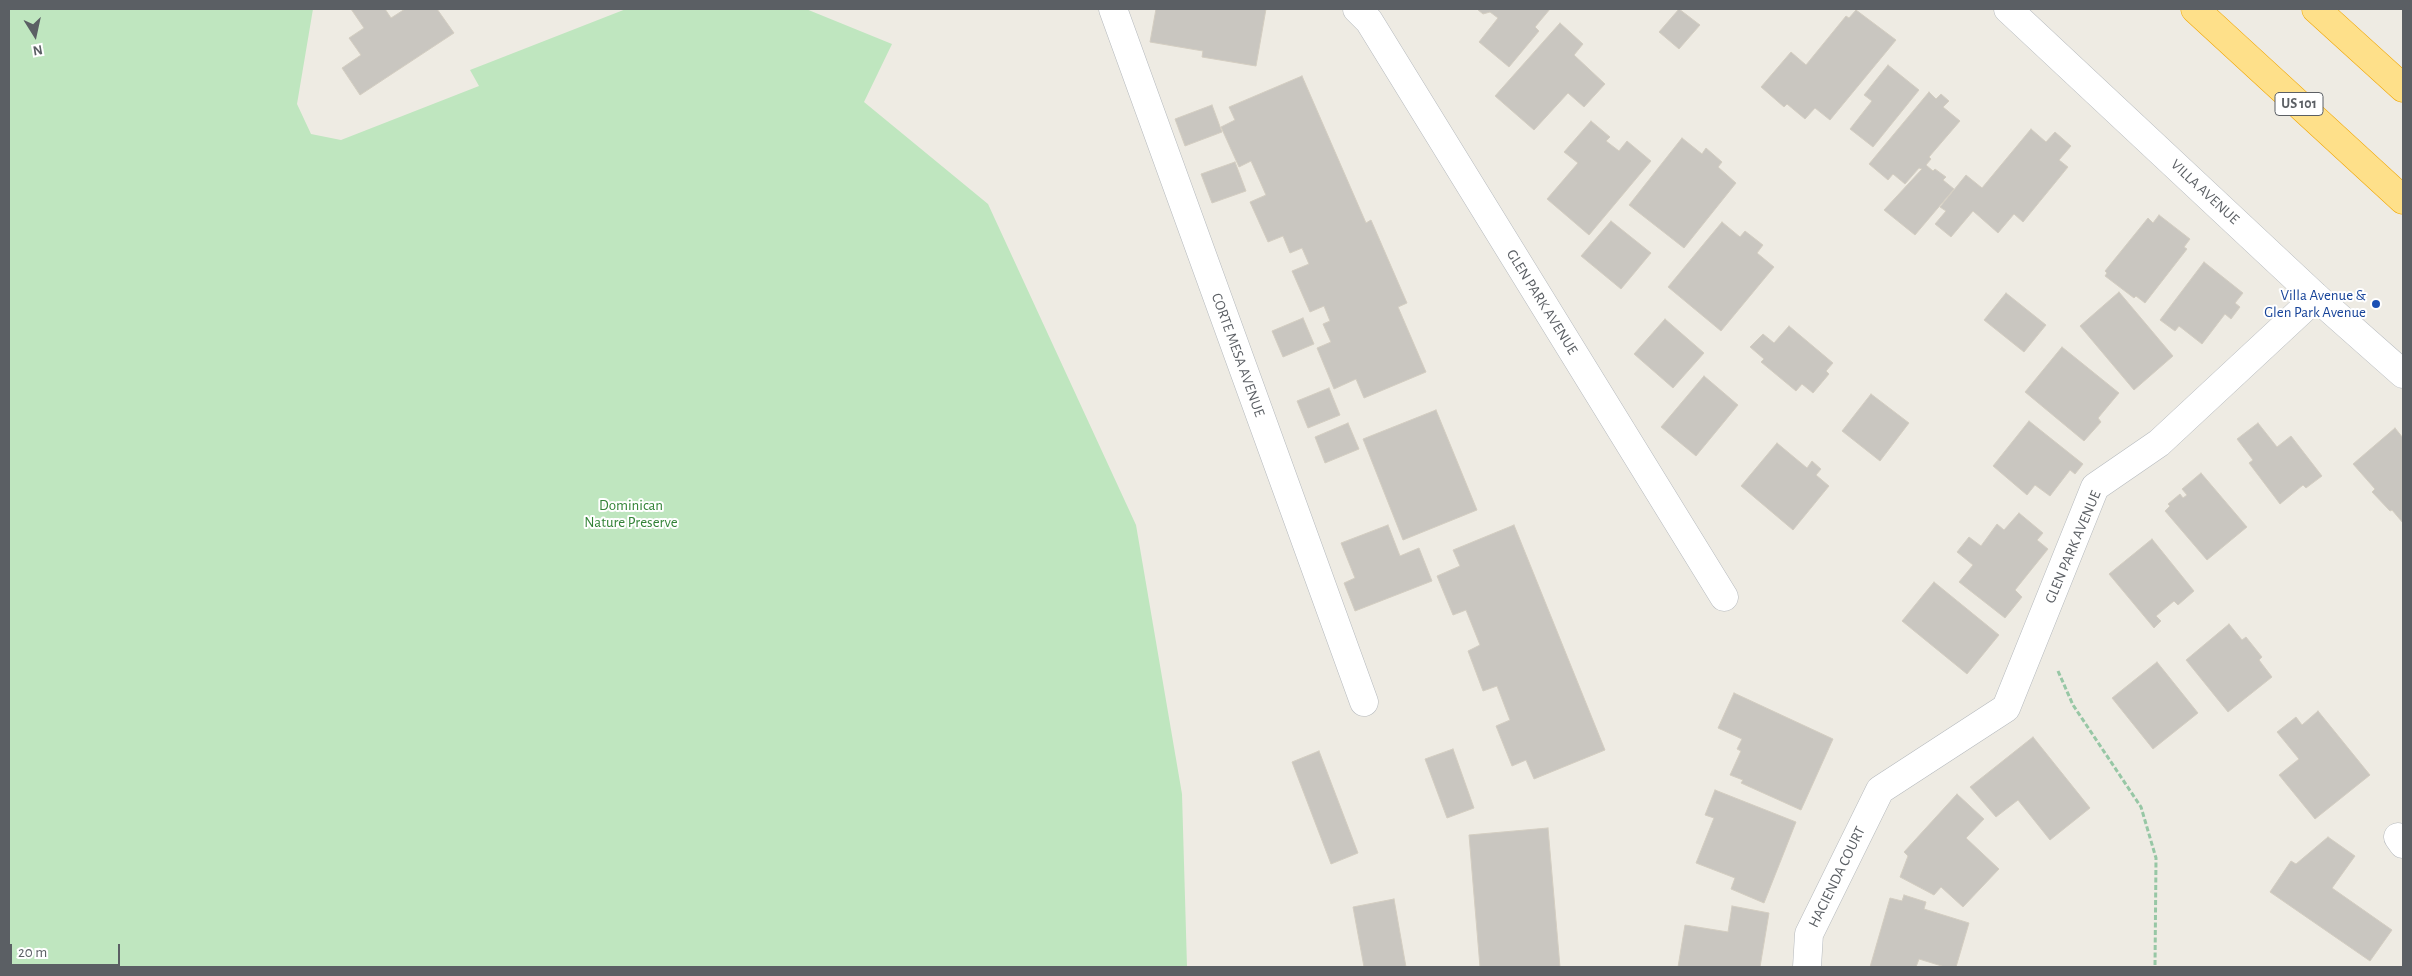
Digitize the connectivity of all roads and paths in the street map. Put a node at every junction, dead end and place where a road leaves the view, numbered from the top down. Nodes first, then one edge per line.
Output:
1 (1113, 9) edge
2 (1357, 9) edge
3 (2008, 9) edge
4 (2195, 9) edge
5 (2316, 9) edge
6 (2403, 88) edge
7 (2403, 200) edge
8 (2316, 296) junction
9 (2403, 374) edge
10 (1724, 597) dead end
11 (2039, 626) junction
12 (1364, 702) dead end
13 (1880, 790) joint
14 (1807, 967) edge
15 (2155, 967) edge

1 - 12 street, CORTE MESA AVENUE
2 - 10 street, GLEN PARK AVENUE
3 - 8 street, VILLA AVENUE
4 - 7 highway, US 101
5 - 6 highway
8 - 9 street, VILLA AVENUE
8 - 11 street, GLEN PARK AVENUE
11 - 13 street, GLEN PARK AVENUE
11 - 15 path
13 - 14 street, HACIENDA COURT

